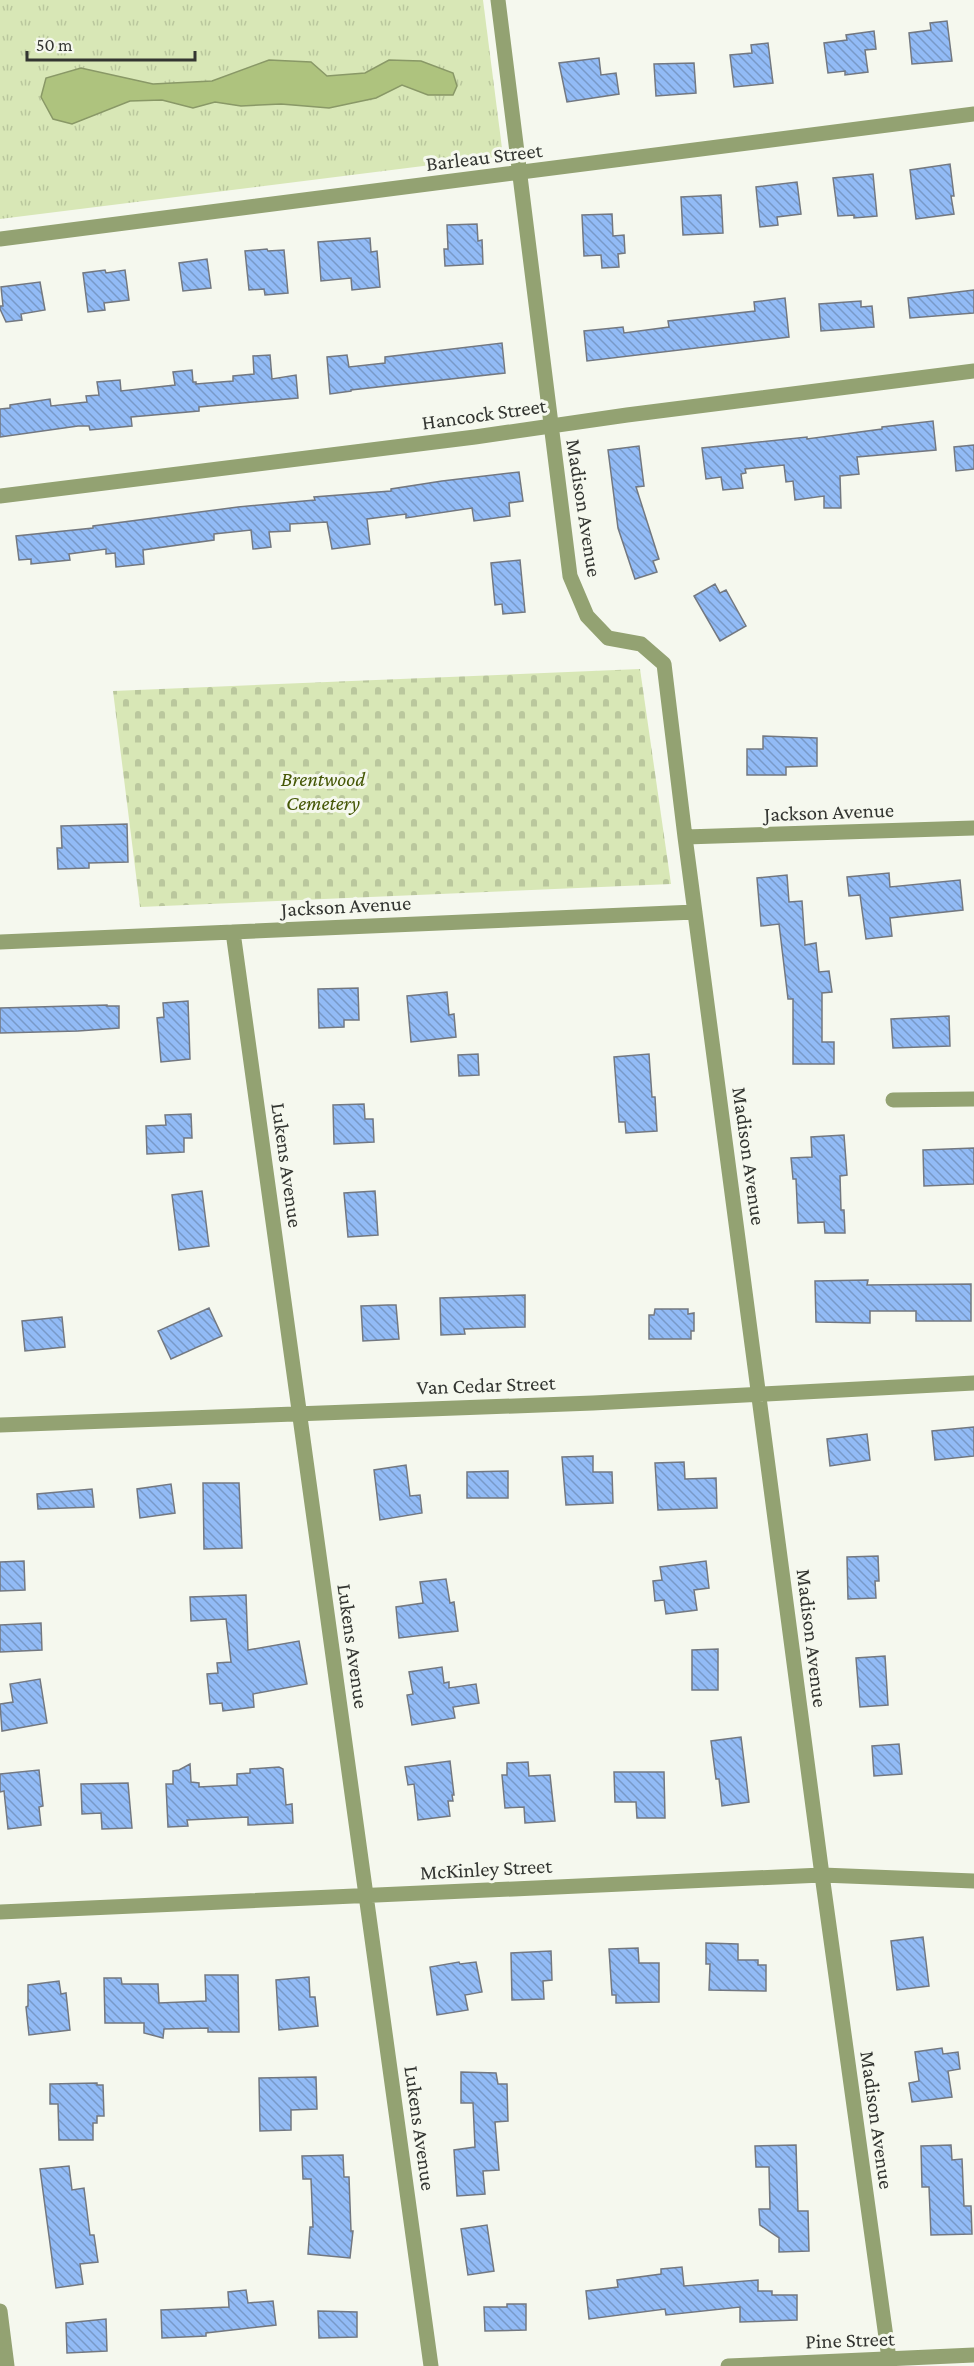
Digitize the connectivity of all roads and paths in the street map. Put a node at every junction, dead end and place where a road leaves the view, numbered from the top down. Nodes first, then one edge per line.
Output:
1 (498, 0) edge
2 (974, 114) edge
3 (519, 173) junction
4 (0, 239) edge
5 (974, 370) edge
6 (551, 426) junction
7 (0, 496) edge
8 (974, 828) edge
9 (685, 837) junction
10 (695, 912) junction
11 (233, 932) junction
12 (0, 942) edge
13 (974, 1100) edge
14 (893, 1101) dead end
15 (974, 1383) edge
16 (759, 1394) junction
17 (299, 1413) junction
18 (0, 1425) edge
19 (822, 1875) junction
20 (974, 1881) edge
21 (366, 1895) junction
22 (0, 1912) edge
23 (0, 2311) edge
24 (974, 2355) edge
25 (890, 2363) edge
26 (8, 2366) edge
27 (431, 2366) edge
28 (728, 2366) edge

1 - 3 street, Madison Avenue
2 - 3 street, Barleau Street
3 - 4 street, Barleau Street
3 - 6 street, Madison Avenue
5 - 6 street, Hancock Street
6 - 7 street, Hancock Street
6 - 9 street, Madison Avenue
8 - 9 street, Jackson Avenue
9 - 10 street, Madison Avenue
10 - 11 street, Jackson Avenue
10 - 16 street, Madison Avenue
11 - 12 street, Jackson Avenue
11 - 17 street, Lukens Avenue
13 - 14 street
15 - 16 street, Van Cedar Street
16 - 17 street, Van Cedar Street
16 - 19 street, Madison Avenue
17 - 18 street, Van Cedar Street
17 - 21 street, Lukens Avenue
19 - 20 street, McKinley Street
19 - 21 street, McKinley Street
19 - 25 street, Madison Avenue
21 - 22 street, McKinley Street
21 - 27 street, Lukens Avenue
23 - 26 street
24 - 25 street, Pine Street
25 - 28 street, Pine Street

